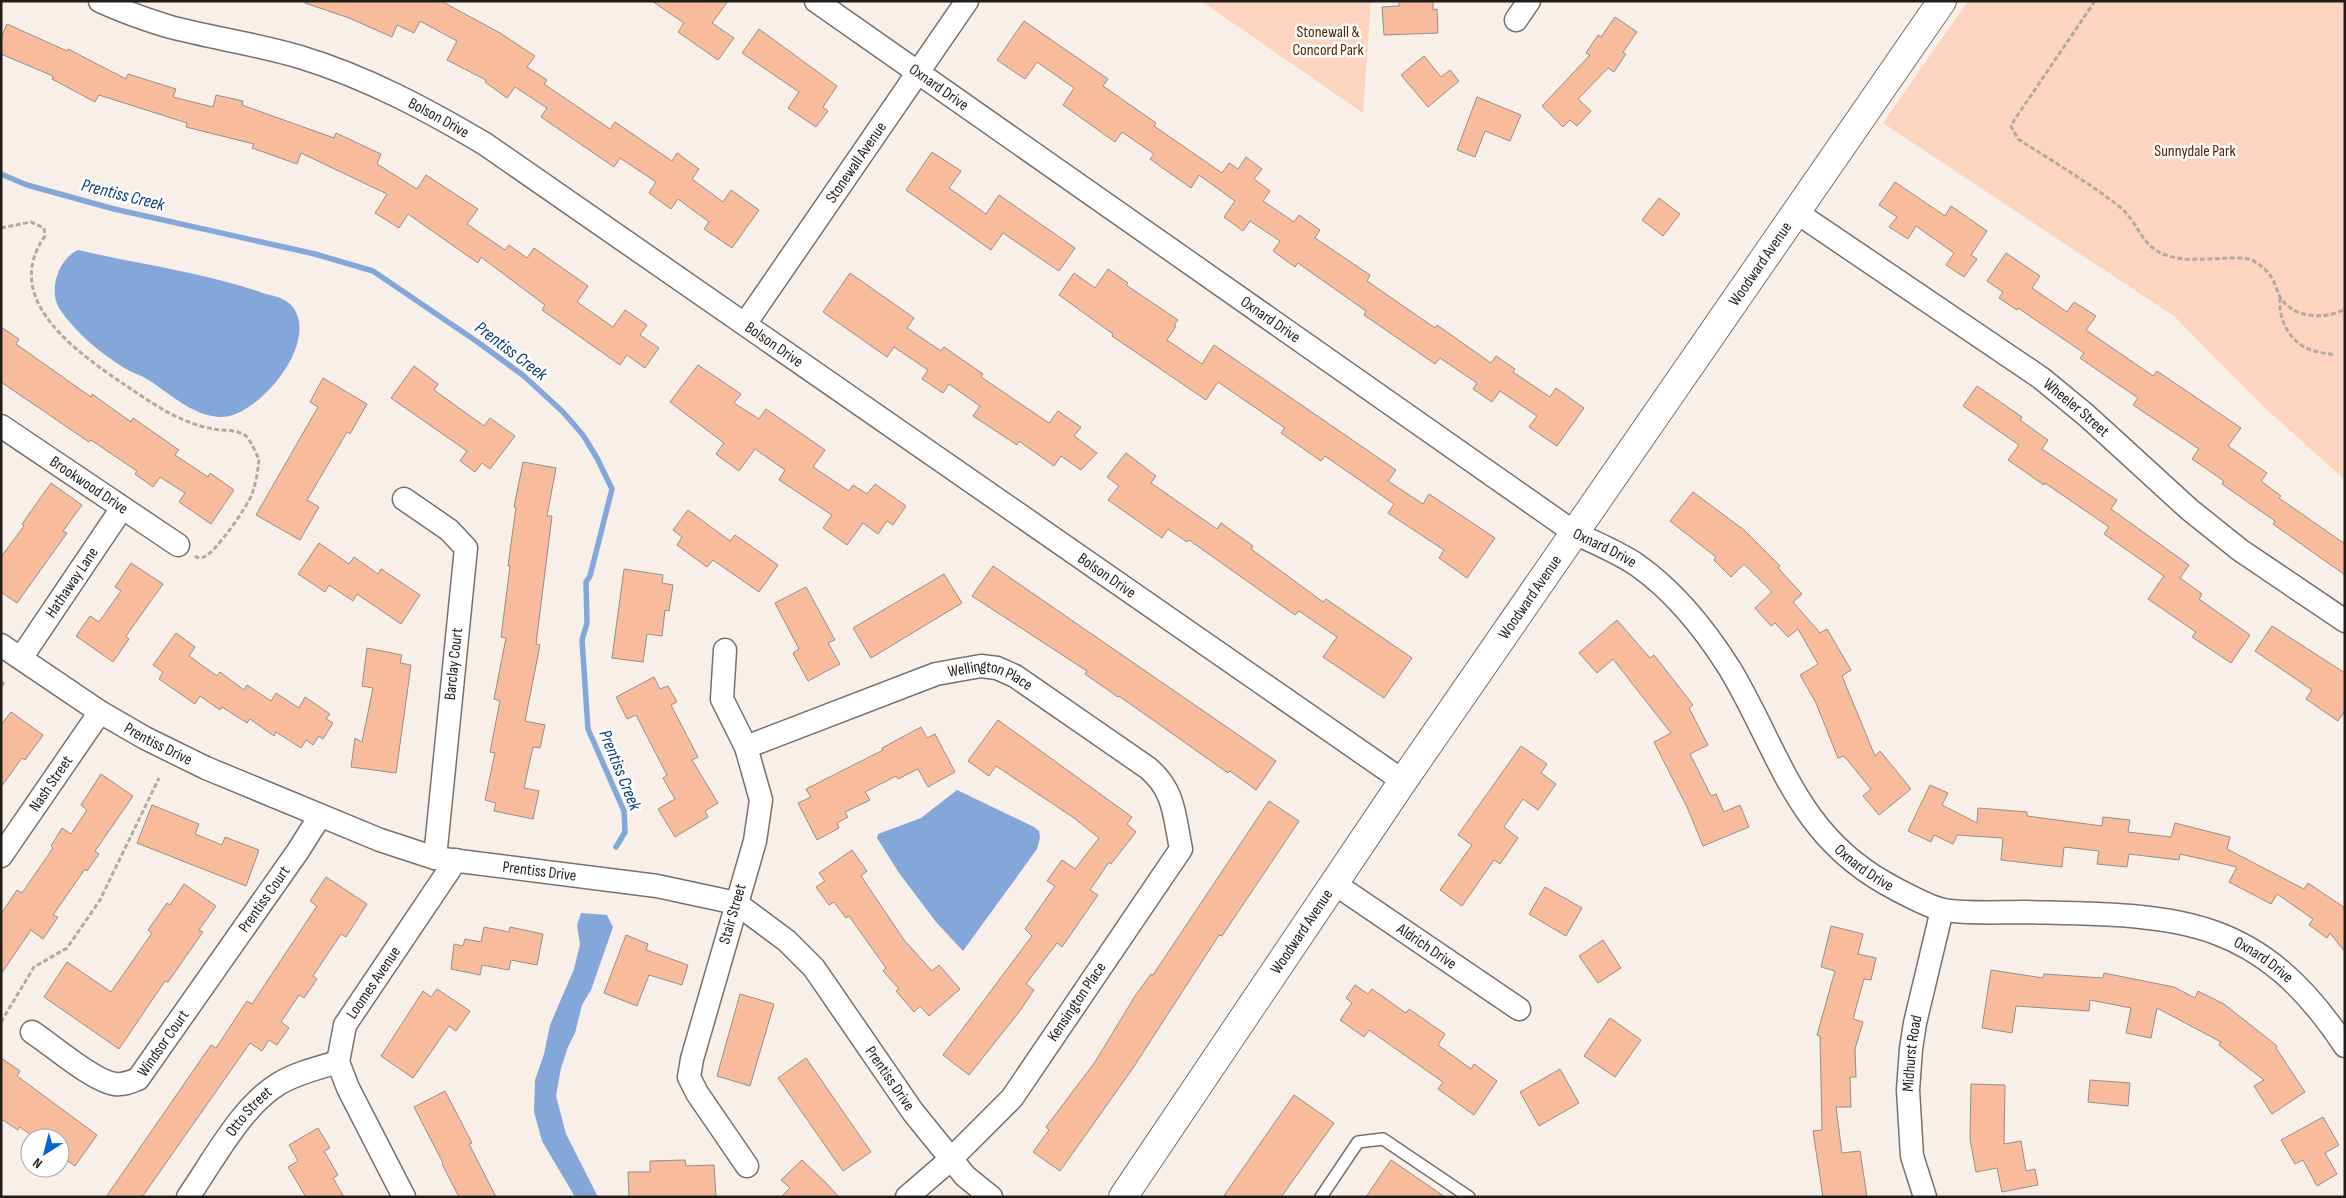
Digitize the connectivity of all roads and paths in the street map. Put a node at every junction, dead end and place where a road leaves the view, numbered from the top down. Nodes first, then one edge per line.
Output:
1 (100, 1) edge
2 (816, 1) edge
3 (968, 1) edge
4 (1528, 1) edge
5 (1942, 1) edge
6 (2095, 1) edge
7 (1516, 20) dead end
8 (919, 72) junction
9 (1796, 212) junction
10 (1, 228) edge
11 (2280, 297) junction
12 (2345, 309) edge
13 (745, 324) junction
14 (2334, 355) dead end
15 (1, 426) edge
16 (404, 499) dead end
17 (122, 508) junction
18 (1575, 533) junction
19 (178, 545) joint
20 (2345, 621) edge
21 (1, 644) edge
22 (725, 650) dead end
23 (20, 658) junction
24 (4, 682) dead end
25 (1, 686) edge
26 (100, 712) junction
27 (746, 747) junction
28 (159, 778) dead end
29 (1403, 781) junction
30 (320, 816) junction
31 (1178, 832) joint
32 (1, 856) edge
33 (445, 859) junction
34 (1335, 884) junction
35 (736, 903) junction
36 (1942, 910) junction
37 (208, 982) joint
38 (1518, 1008) dead end
39 (1, 1022) edge
40 (32, 1032) dead end
41 (2345, 1046) edge
42 (338, 1062) junction
43 (951, 1159) junction
44 (747, 1166) dead end
45 (188, 1197) edge
46 (404, 1197) edge
47 (907, 1197) edge
48 (991, 1197) edge
49 (1123, 1197) edge
50 (1321, 1197) edge
51 (1469, 1197) edge
52 (1925, 1197) edge

1 - 13 street, Bolson Drive
2 - 8 street, Oxnard Drive
3 - 8 street, Stonewall Avenue
4 - 7 street
5 - 9 main road, Woodward Avenue
6 - 11 path
8 - 13 street, Stonewall Avenue
8 - 18 street, Oxnard Drive
9 - 18 main road, Woodward Avenue
9 - 20 street, Wheeler Street
10 - 19 path
11 - 12 path
11 - 14 path
13 - 29 street, Bolson Drive
15 - 17 street, Brookwood Drive
16 - 33 street, Barclay Court
17 - 19 street, Brookwood Drive
17 - 23 street, Hathaway Lane
18 - 29 main road, Woodward Avenue
18 - 36 street, Oxnard Drive
21 - 23 street, Prentiss Drive
22 - 27 street, Stair Street
23 - 26 street, Prentiss Drive
24 - 25 path
26 - 30 street, Prentiss Drive
26 - 32 street, Nash Street
27 - 31 street, Wellington Place
27 - 35 street, Stair Street
28 - 39 path
29 - 34 main road, Woodward Avenue
30 - 33 street, Prentiss Drive
30 - 37 street, Prentiss Court
31 - 43 street, Kensington Place
33 - 35 street, Prentiss Drive
33 - 42 street, Loomes Avenue
34 - 38 street, Aldrich Drive
34 - 49 main road, Woodward Avenue
35 - 43 street, Prentiss Drive
35 - 44 street, Stair Street
36 - 41 street, Oxnard Drive
36 - 52 street, Midhurst Road
37 - 40 street, Windsor Court
42 - 45 street, Otto Street
42 - 46 street
43 - 47 street, Kensington Place
43 - 48 street, Prentiss Drive
50 - 51 lane

